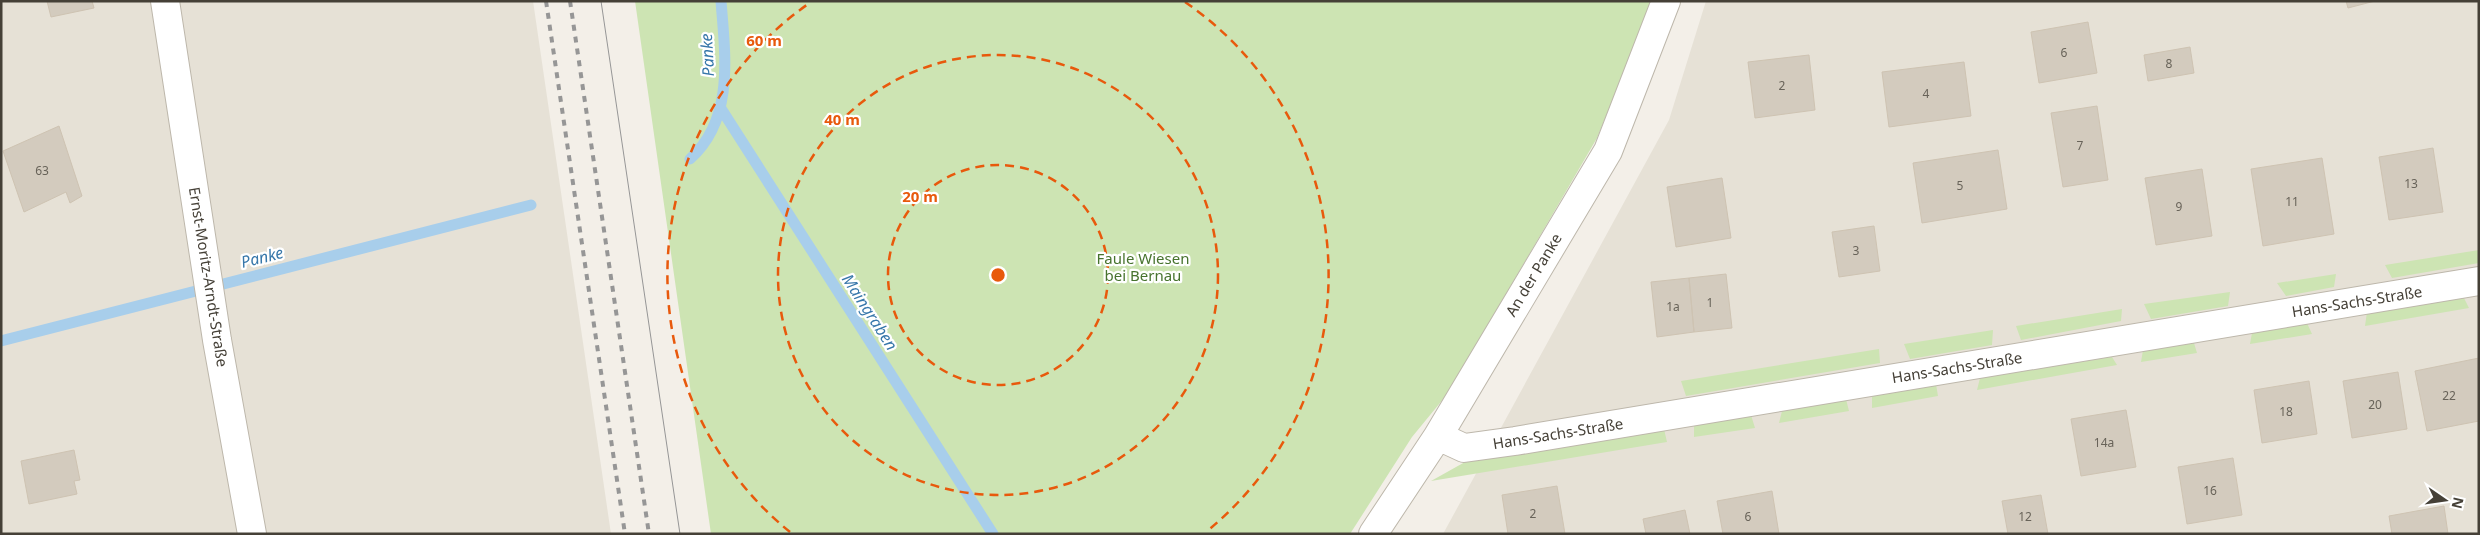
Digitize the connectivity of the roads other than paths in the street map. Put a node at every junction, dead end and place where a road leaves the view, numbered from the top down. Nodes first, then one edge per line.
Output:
1 (1666, 1) edge
2 (167, 10) edge
3 (2479, 281) edge
4 (1438, 436) junction
5 (252, 534) edge
6 (1374, 534) edge

1 - 4 street, An der Panke
2 - 5 street, Ernst-Moritz-Arndt-Straße
3 - 4 street, Hans-Sachs-Straße
4 - 6 street, An der Panke

